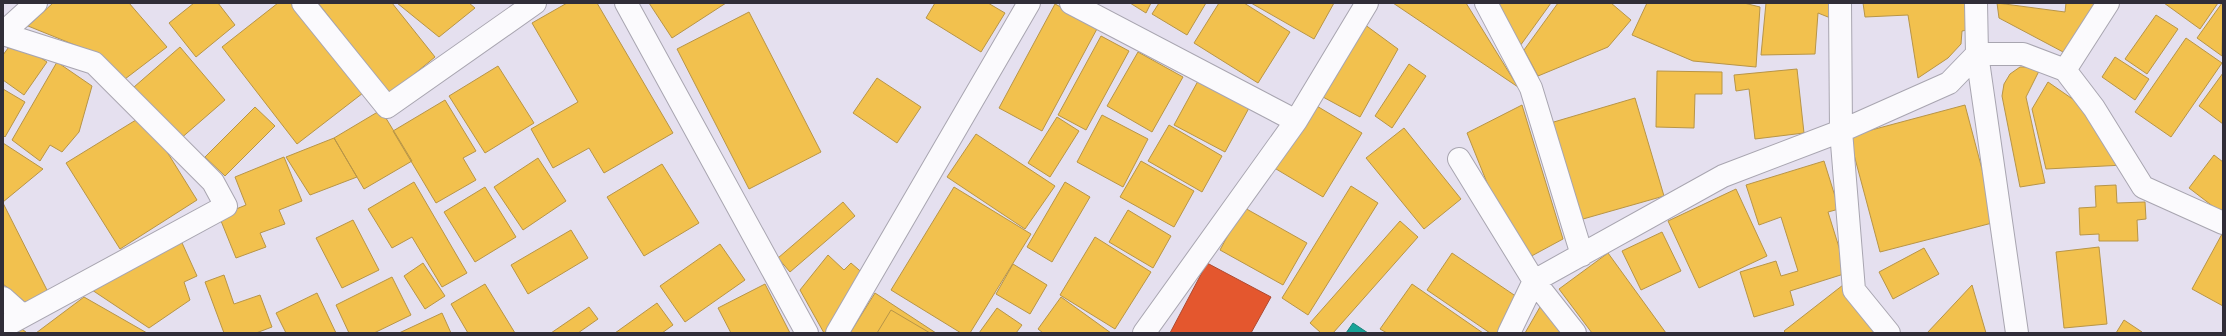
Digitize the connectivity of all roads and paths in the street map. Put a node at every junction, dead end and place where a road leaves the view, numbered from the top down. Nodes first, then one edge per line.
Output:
1 (36, 3) edge
2 (303, 3) edge
3 (535, 3) edge
4 (626, 3) edge
5 (1029, 3) edge
6 (1070, 3) edge
7 (1367, 3) edge
8 (1486, 3) edge
9 (1840, 3) edge
10 (1976, 3) edge
11 (2108, 3) edge
12 (3, 34) edge
13 (1978, 54) junction
14 (2065, 70) junction
15 (1296, 120) junction
16 (1841, 131) junction
17 (1460, 159) dead end
18 (2223, 223) edge
19 (1582, 255) junction
20 (1534, 281) junction
21 (3, 298) edge
22 (23, 316) junction
23 (3, 327) edge
24 (807, 333) edge
25 (837, 333) edge
26 (1144, 333) edge
27 (1509, 333) edge
28 (1575, 333) edge
29 (1889, 333) edge
30 (2017, 333) edge

1 - 12 street
2 - 3 street
4 - 24 street
5 - 25 street
6 - 15 street
7 - 15 street
8 - 19 street
9 - 16 street
10 - 13 street
11 - 14 street
12 - 22 street
13 - 14 street
13 - 16 street
13 - 30 street
14 - 18 street
15 - 26 street
16 - 19 street
16 - 29 street
17 - 20 street
19 - 20 street
20 - 27 street
20 - 28 street
21 - 22 street
22 - 23 street

